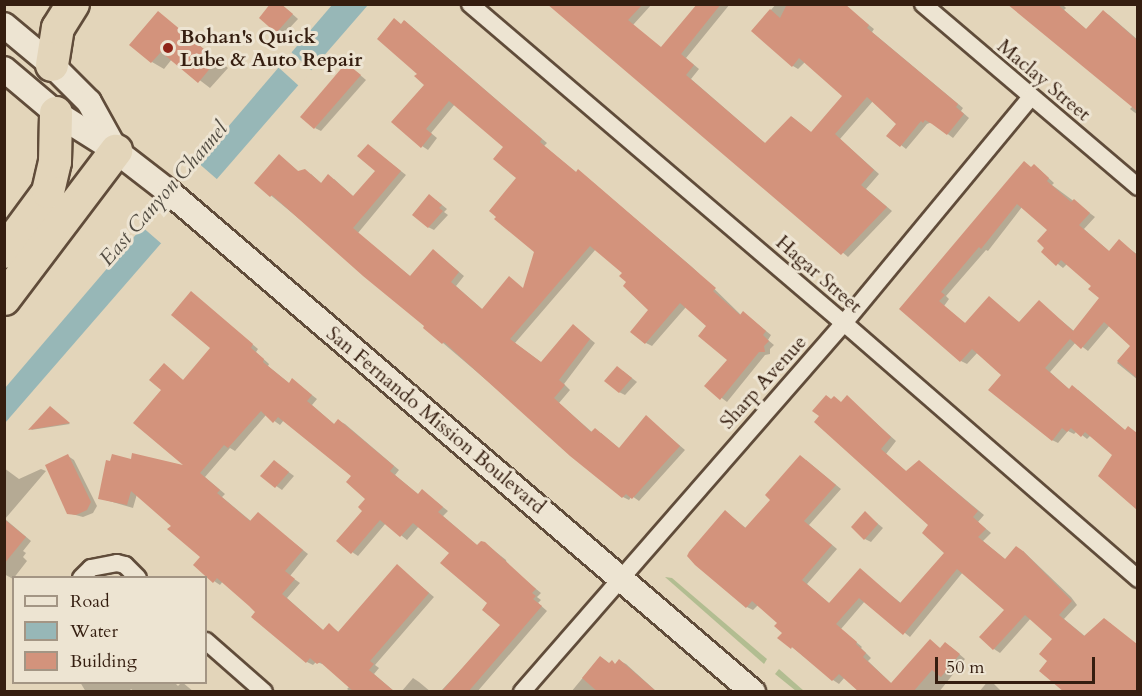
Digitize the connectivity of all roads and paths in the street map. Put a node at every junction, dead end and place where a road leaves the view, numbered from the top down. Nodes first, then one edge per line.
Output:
1 (73, 4) edge
2 (470, 4) edge
3 (923, 4) edge
4 (4, 25) edge
5 (52, 65) junction
6 (4, 69) edge
7 (1031, 97) junction
8 (56, 113) junction
9 (116, 151) junction
10 (1137, 187) edge
11 (4, 252) edge
12 (4, 299) edge
13 (844, 323) junction
14 (83, 576) edge
15 (136, 576) edge
16 (621, 578) junction
17 (1137, 579) edge
18 (207, 641) edge
19 (264, 692) edge
20 (522, 692) edge
21 (753, 692) edge

1 - 5 highway
2 - 13 street, Hagar Street
3 - 7 street, Maclay Street
4 - 5 main road, San Fernando Mission Boulevard
5 - 9 main road, San Fernando Mission Boulevard
6 - 8 main road, San Fernando Mission Boulevard
7 - 10 street, Maclay Street
7 - 13 street, Sharp Avenue
8 - 9 main road, San Fernando Mission Boulevard
8 - 11 highway
9 - 12 highway
9 - 16 main road, San Fernando Mission Boulevard
13 - 16 street, Sharp Avenue
13 - 17 street, Hagar Street
14 - 15 street
16 - 20 street, Sharp Avenue
16 - 21 main road, San Fernando Mission Boulevard
18 - 19 street

